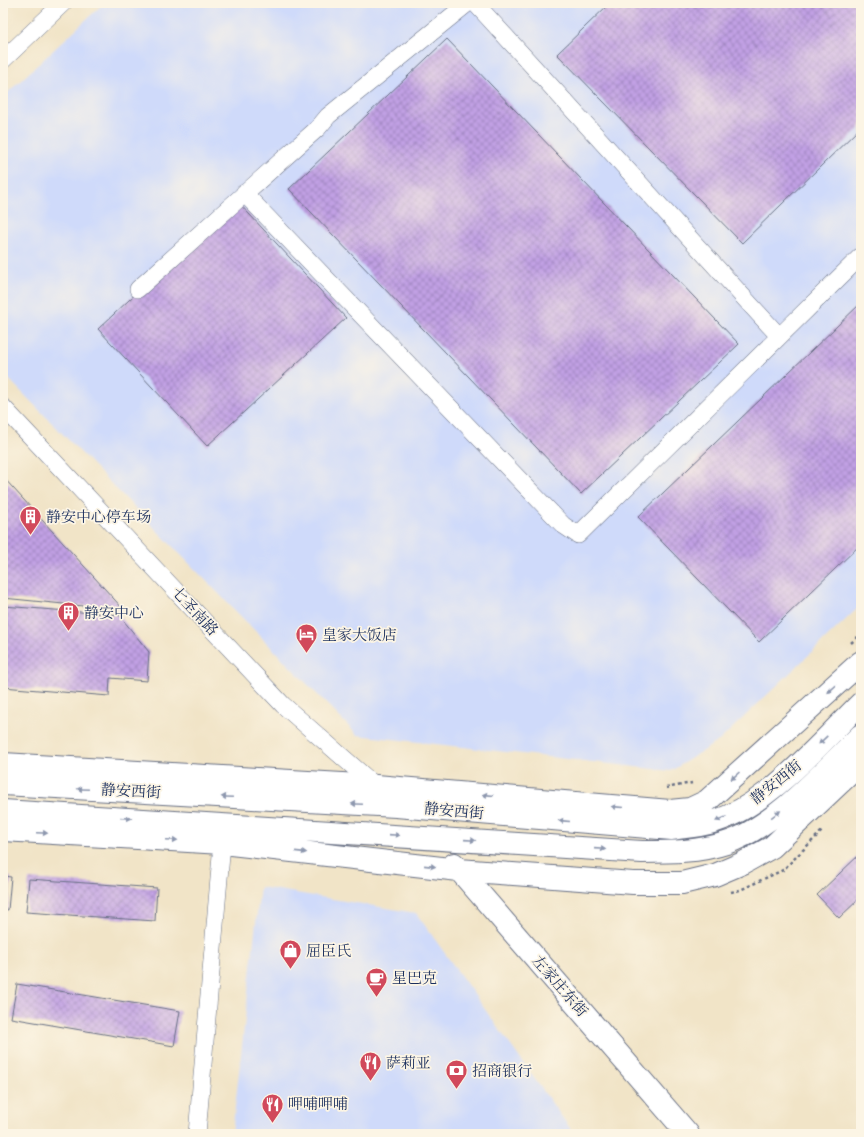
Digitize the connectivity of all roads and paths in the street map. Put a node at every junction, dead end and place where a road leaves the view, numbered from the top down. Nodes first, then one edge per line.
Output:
1 (63, 3) edge
2 (468, 3) edge
3 (475, 3) edge
4 (3, 60) edge
5 (244, 193) junction
6 (861, 256) edge
7 (138, 289) dead end
8 (779, 336) junction
9 (3, 407) edge
10 (861, 634) edge
11 (850, 644) dead end
12 (861, 662) edge
13 (861, 704) edge
14 (861, 735) edge
15 (861, 763) edge
16 (3, 764) edge
17 (696, 782) dead end
18 (3, 784) edge
19 (376, 786) junction
20 (661, 789) dead end
21 (396, 806) junction
22 (3, 811) edge
23 (3, 830) edge
24 (223, 833) junction
25 (431, 838) junction
26 (459, 870) junction
27 (197, 1134) edge
28 (688, 1134) edge

1 - 4 street
2 - 5 street
3 - 8 street
5 - 7 street
5 - 8 street
6 - 8 street
9 - 19 street, 七圣南路
10 - 11 path
12 -> 19 street
13 -> 21 street, 静安西街
25 -> 14 street, 静安西街
15 - 26 street
16 - 19 street
17 - 20 path
21 -> 18 street, 静安西街
19 - 21 street, 七圣南路
22 -> 24 street, 静安西街
23 -> 24 street
24 -> 25 street, 静安西街
24 -> 26 street
24 - 27 street
25 - 26 street, 左家庄东街
26 - 28 street, 左家庄东街

